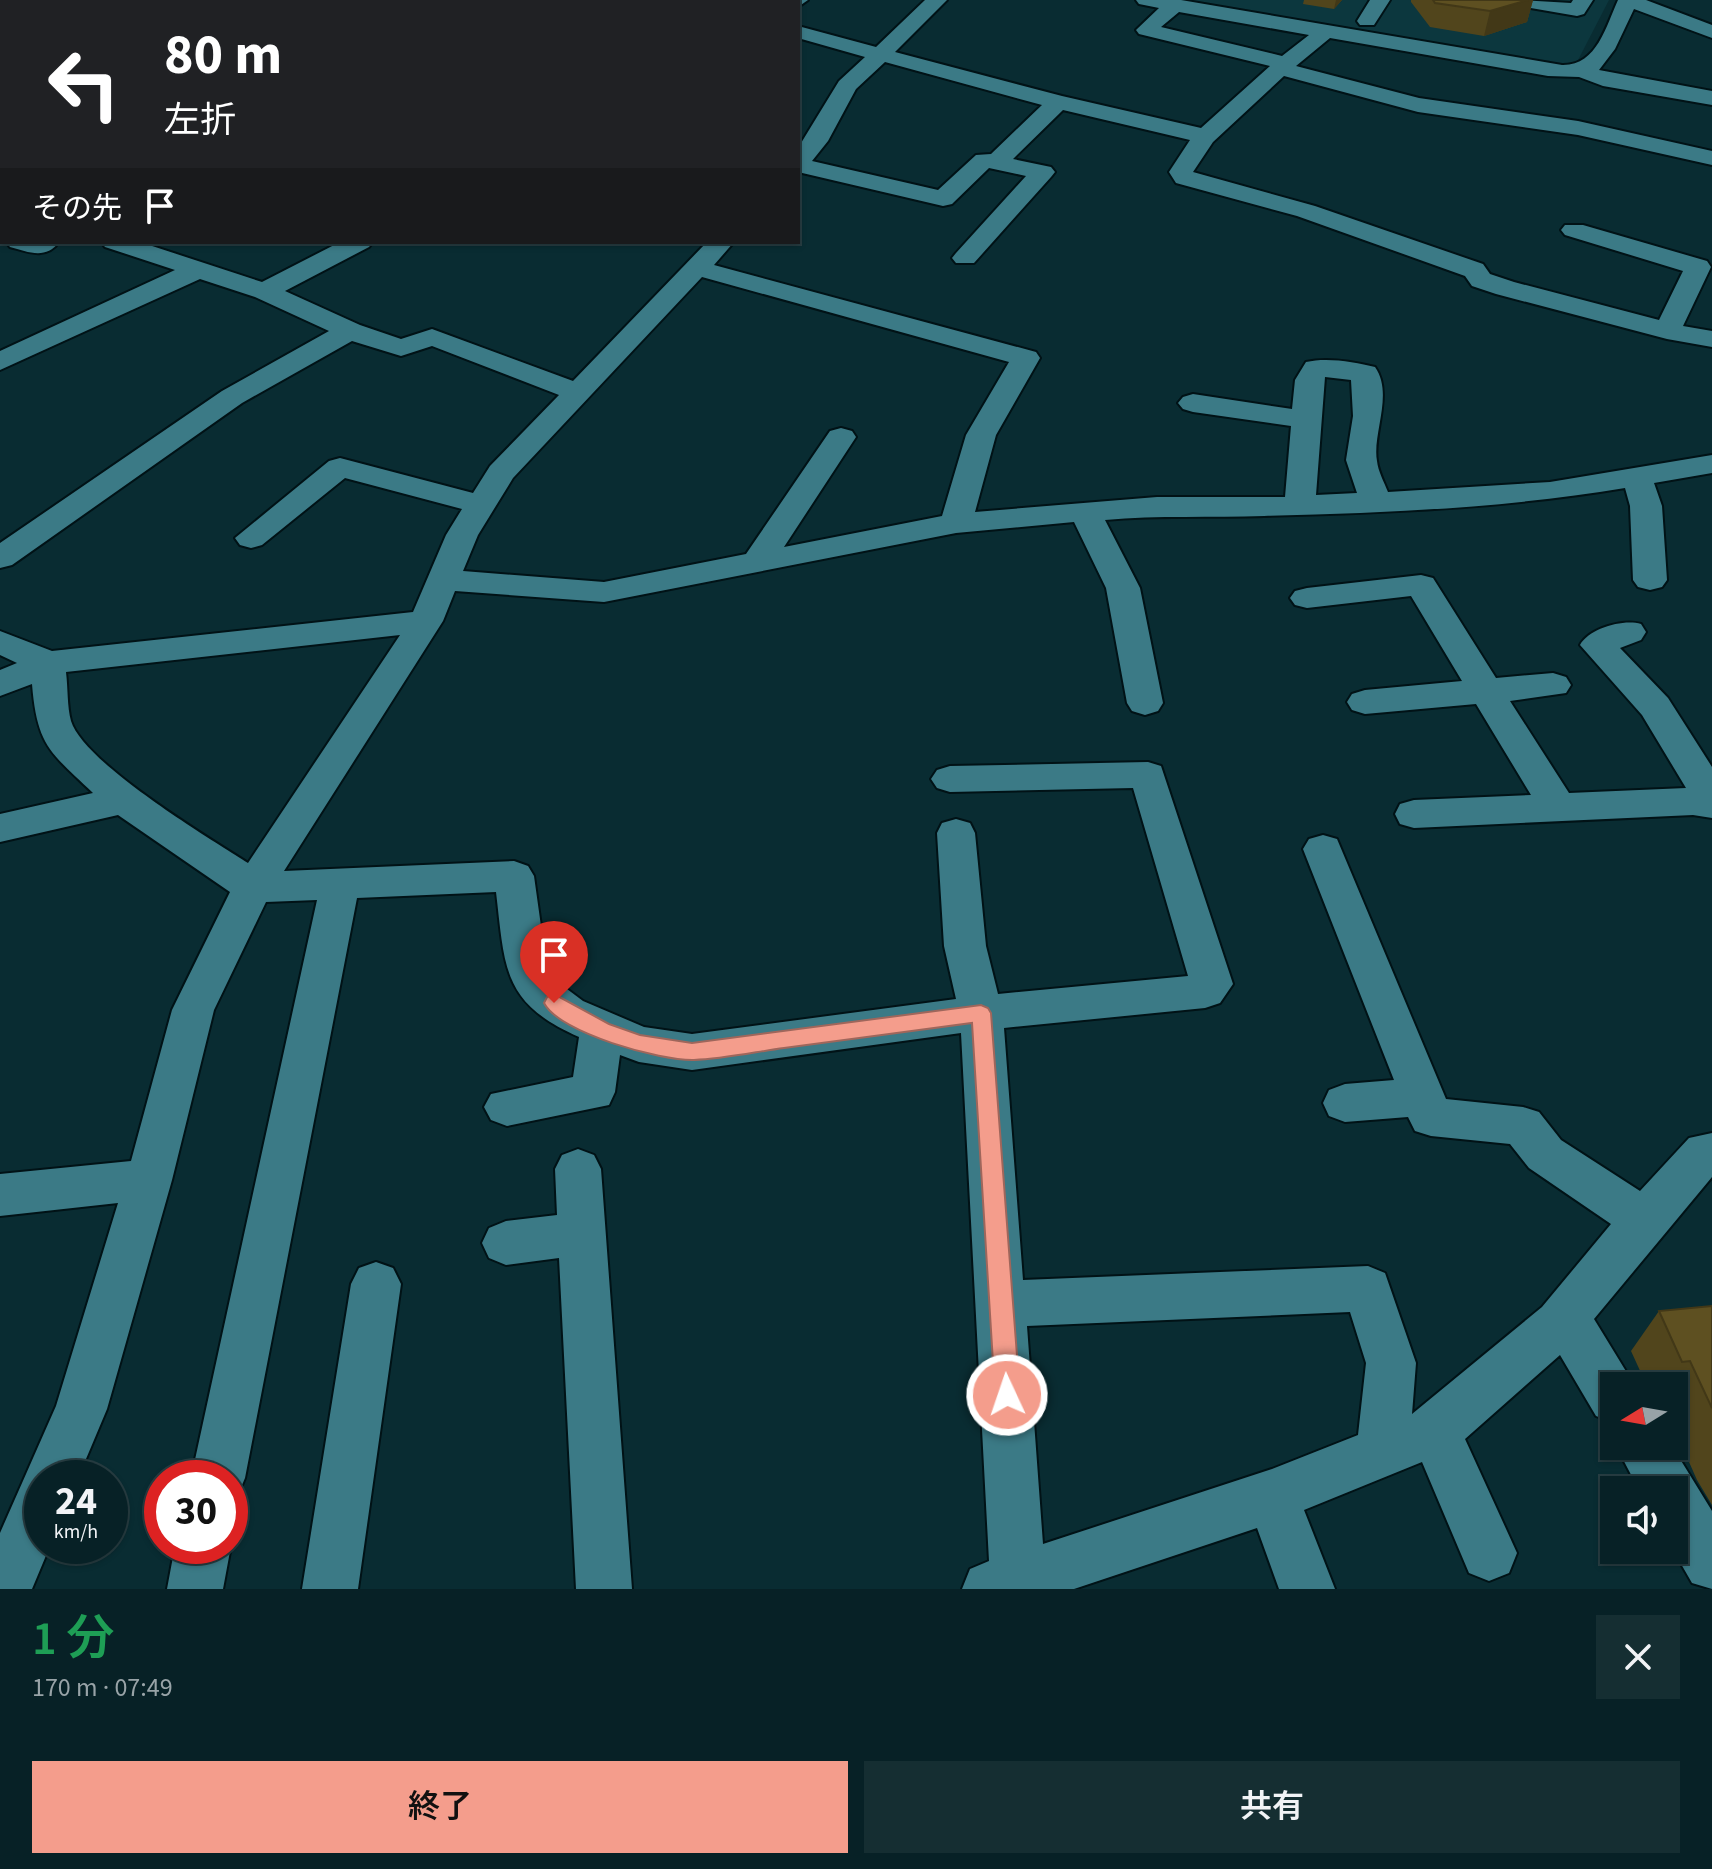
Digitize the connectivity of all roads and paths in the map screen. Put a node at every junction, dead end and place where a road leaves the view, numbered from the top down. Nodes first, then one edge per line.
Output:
1 (937, 0) edge
2 (1146, 0) edge
3 (1380, 0) edge
4 (1531, 0) edge
5 (1628, 0) edge
6 (1175, 5) junction
7 (1592, 18) edge
8 (1367, 21) dead end
9 (1325, 32) junction
10 (1712, 32) edge
11 (800, 33) edge
12 (878, 56) junction
13 (1284, 67) junction
14 (1580, 70) junction
15 (1712, 98) edge
16 (1058, 102) junction
17 (804, 110) dead end
18 (829, 116) junction
19 (1204, 136) junction
20 (1712, 158) edge
21 (800, 162) edge
22 (996, 162) junction
23 (800, 165) edge
24 (1574, 230) dead end
25 (120, 244) edge
26 (210, 244) edge
27 (356, 244) edge
28 (707, 250) edge
29 (965, 258) dead end
30 (192, 266) junction
31 (264, 291) junction
32 (350, 331) junction
33 (1667, 331) junction
34 (1712, 339) edge
35 (0, 362) edge
36 (577, 392) junction
37 (1193, 403) dead end
38 (1307, 420) junction
39 (841, 437) dead end
40 (1712, 464) edge
41 (1637, 477) junction
42 (1376, 502) junction
43 (479, 504) junction
44 (1300, 504) junction
45 (1084, 510) junction
46 (956, 523) junction
47 (251, 538) dead end
48 (0, 558) edge
49 (756, 564) junction
50 (445, 580) junction
51 (1650, 580) dead end
52 (1307, 598) dead end
53 (426, 621) junction
54 (1629, 632) dead end
55 (0, 642) edge
56 (48, 663) junction
57 (0, 684) edge
58 (1553, 685) dead end
59 (1486, 690) junction
60 (1365, 702) dead end
61 (1145, 703) dead end
62 (950, 779) dead end
63 (1712, 798) edge
64 (124, 800) junction
65 (1712, 804) edge
66 (1557, 806) junction
67 (1414, 814) dead end
68 (0, 828) edge
69 (956, 833) dead end
70 (1323, 849) dead end
71 (340, 884) junction
72 (253, 887) junction
73 (981, 1013) junction
74 (602, 1030) junction
75 (1422, 1097) junction
76 (1345, 1103) dead end
77 (507, 1107) dead end
78 (1712, 1153) edge
79 (578, 1169) dead end
80 (149, 1180) junction
81 (0, 1195) edge
82 (1644, 1220) junction
83 (582, 1234) junction
84 (506, 1243) dead end
85 (376, 1284) dead end
86 (1002, 1304) junction
87 (1565, 1316) junction
88 (1600, 1375) edge
89 (1435, 1431) junction
90 (1383, 1451) junction
91 (59, 1460) edge
92 (222, 1460) edge
93 (1272, 1496) junction
94 (1688, 1523) edge
95 (24, 1542) edge
96 (1489, 1553) dead end
97 (1712, 1563) edge
98 (200, 1564) edge
99 (1004, 1583) edge
100 (4, 1589) edge
101 (195, 1589) edge
102 (330, 1589) edge
103 (604, 1589) edge
104 (1307, 1589) edge

1 - 12 street
2 - 6 street
3 - 8 street
4 - 7 street
5 - 7 street
5 - 10 street
6 - 9 street
6 - 13 street
7 - 14 street
9 - 13 street
9 - 14 street
11 - 12 street
12 - 16 street
12 - 18 street
13 - 19 street
13 - 20 street
14 - 15 street
16 - 19 street
16 - 22 street
17 - 18 street
18 - 21 street
19 - 33 street
22 - 23 street
22 - 29 street
24 - 33 street
25 - 30 street
26 - 30 street
27 - 31 street
28 - 36 street
28 - 46 street
30 - 31 street
30 - 35 street
31 - 32 street
32 - 36 street
32 - 48 street
33 - 34 street
36 - 43 street
37 - 38 street
38 - 42 street
38 - 44 street
39 - 49 street
40 - 41 street
41 - 42 street
41 - 51 street
42 - 44 street
43 - 47 street
43 - 50 street
44 - 45 street
45 - 46 street
45 - 61 street
46 - 49 street
49 - 50 street
50 - 53 street
52 - 59 street
53 - 56 street
53 - 72 street
54 - 63 street
55 - 56 street
56 - 57 street
56 - 64 street
58 - 59 street
59 - 60 street
59 - 66 street
62 - 73 street
64 - 68 street
64 - 72 street
65 - 66 street
66 - 67 street
69 - 73 street
70 - 75 street
71 - 72 street
71 - 74 street
71 - 92 street
72 - 80 street
73 - 74 street
73 - 86 street
74 - 77 street
75 - 76 street
75 - 82 street
78 - 82 street
79 - 83 street
80 - 81 street
80 - 91 street
82 - 87 street
83 - 84 street
83 - 103 street
85 - 102 street
86 - 90 street
86 - 99 street
87 - 88 street
87 - 89 street
89 - 90 street
89 - 96 street
90 - 93 street
93 - 99 street
93 - 104 street
94 - 97 street
95 - 100 street
98 - 101 street

